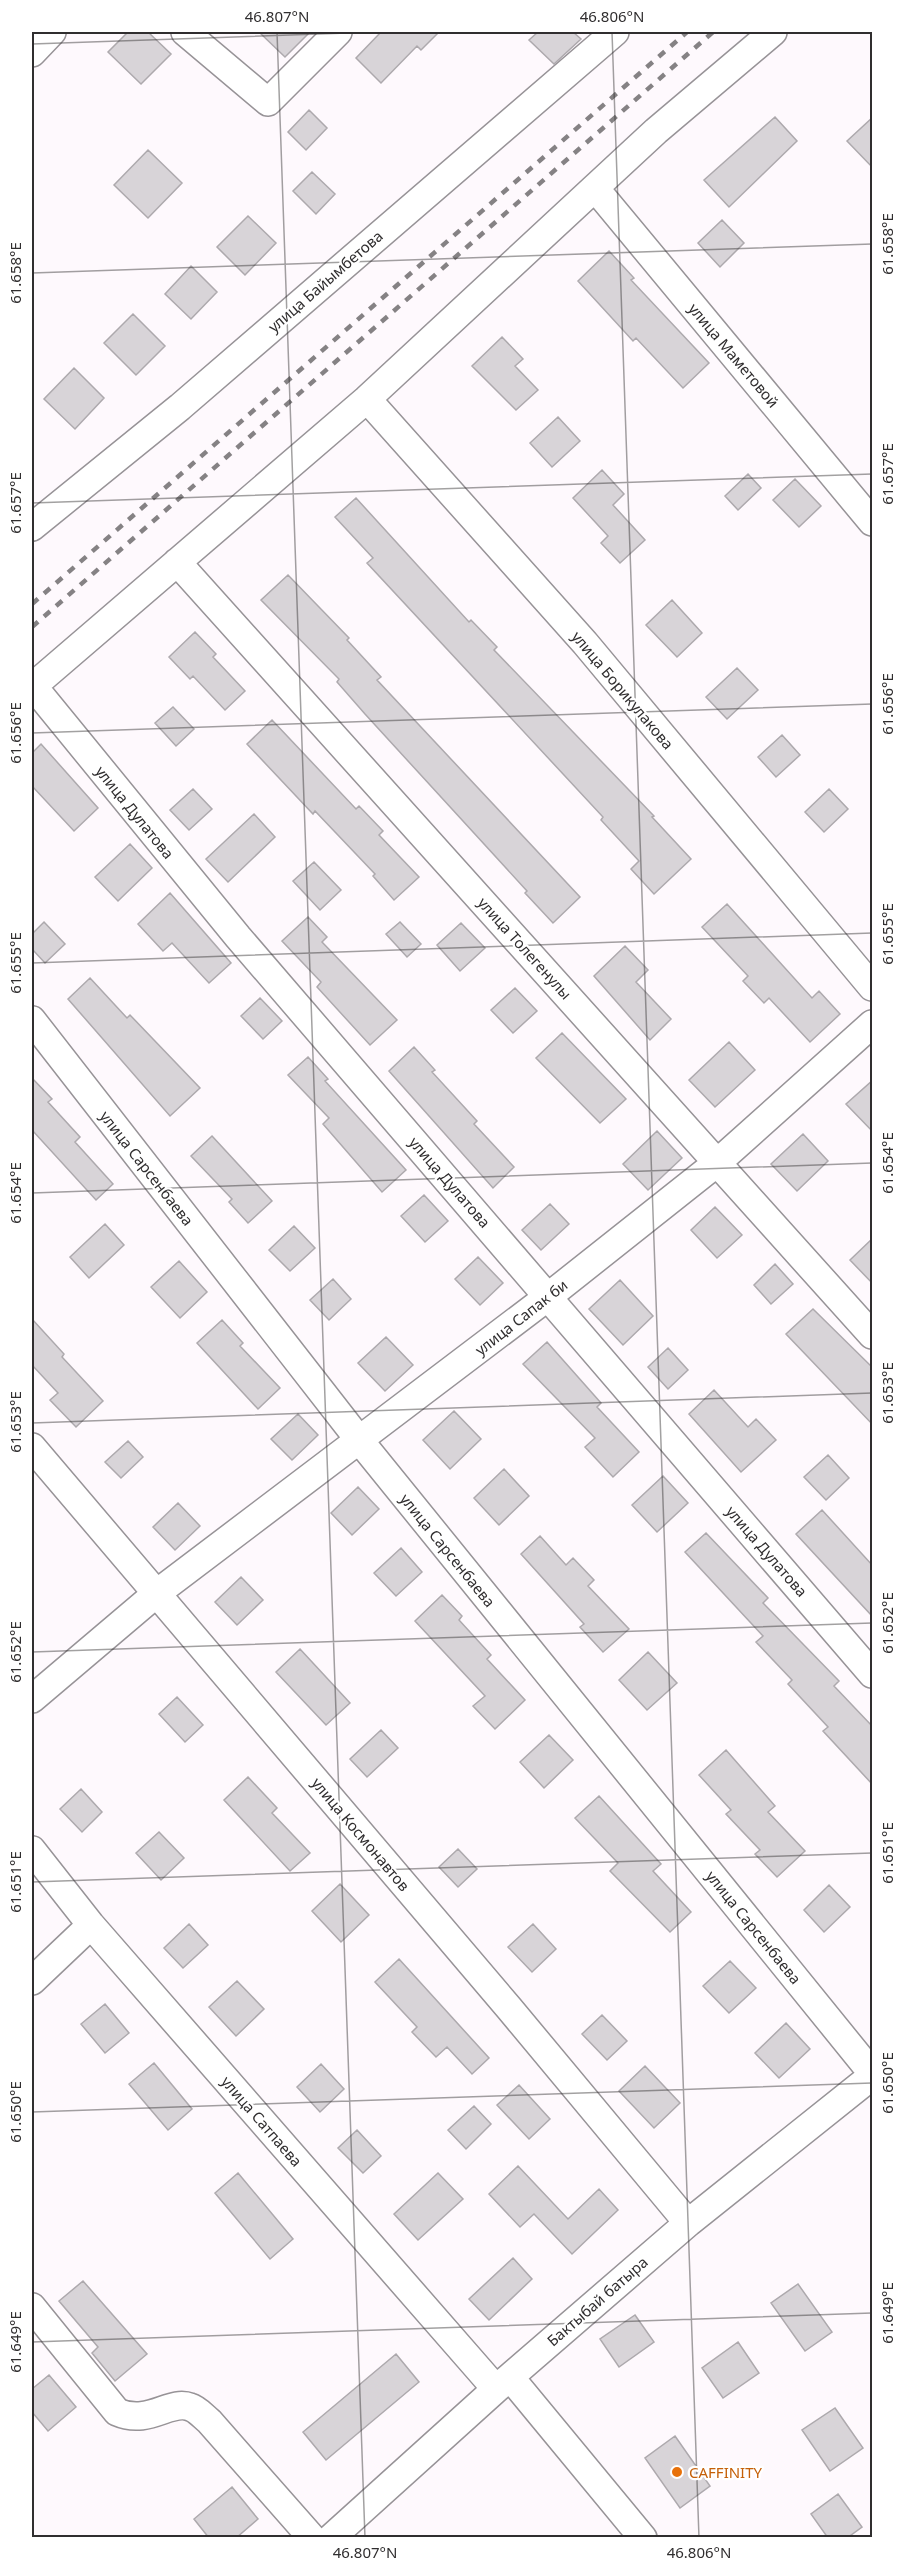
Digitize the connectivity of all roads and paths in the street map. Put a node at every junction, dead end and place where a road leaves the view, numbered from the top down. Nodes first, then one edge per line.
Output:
1 (52, 32) edge
2 (185, 32) edge
3 (338, 32) edge
4 (615, 32) edge
5 (773, 32) edge
6 (32, 53) edge
7 (595, 188) junction
8 (367, 399) junction
9 (873, 522) edge
10 (32, 527) edge
11 (177, 562) junction
12 (32, 687) edge
13 (873, 987) edge
14 (32, 1020) edge
15 (873, 1024) edge
16 (718, 1162) junction
17 (549, 1296) junction
18 (873, 1335) edge
19 (360, 1441) junction
20 (32, 1447) edge
21 (157, 1593) junction
22 (873, 1674) edge
23 (32, 1699) edge
24 (32, 1850) edge
25 (90, 1925) junction
26 (32, 1981) edge
27 (873, 2075) edge
28 (688, 2223) junction
29 (32, 2307) edge
30 (503, 2383) junction
31 (312, 2538) edge
32 (331, 2538) edge
33 (644, 2538) edge

1 - 6 street
2 - 3 street
4 - 10 street, улица Байымбетова
5 - 7 street
7 - 8 street
7 - 9 street, улица Маметовой
8 - 11 street
8 - 13 street, улица Борикулакова
11 - 12 street
11 - 16 street, улица Толегенулы
12 - 17 street, улица Дулатова
14 - 19 street, улица Сарсенбаева
15 - 16 street, улица Сапак би
16 - 17 street, улица Сапак би
16 - 18 street, улица Толегенулы
17 - 19 street, улица Сапак би
17 - 22 street, улица Дулатова
19 - 21 street, улица Сапак би
19 - 27 street, улица Сарсенбаева
20 - 21 street, улица Космонавтов
21 - 23 street, улица Сапак би
21 - 28 street, улица Космонавтов
24 - 25 street, улица Сатпаева
25 - 26 street
25 - 30 street, улица Сатпаева
27 - 28 street, Бактыбай батыра
28 - 30 street, Бактыбай батыра
29 - 31 street
30 - 32 street, Бактыбай батыра
30 - 33 street, улица Сатпаева

